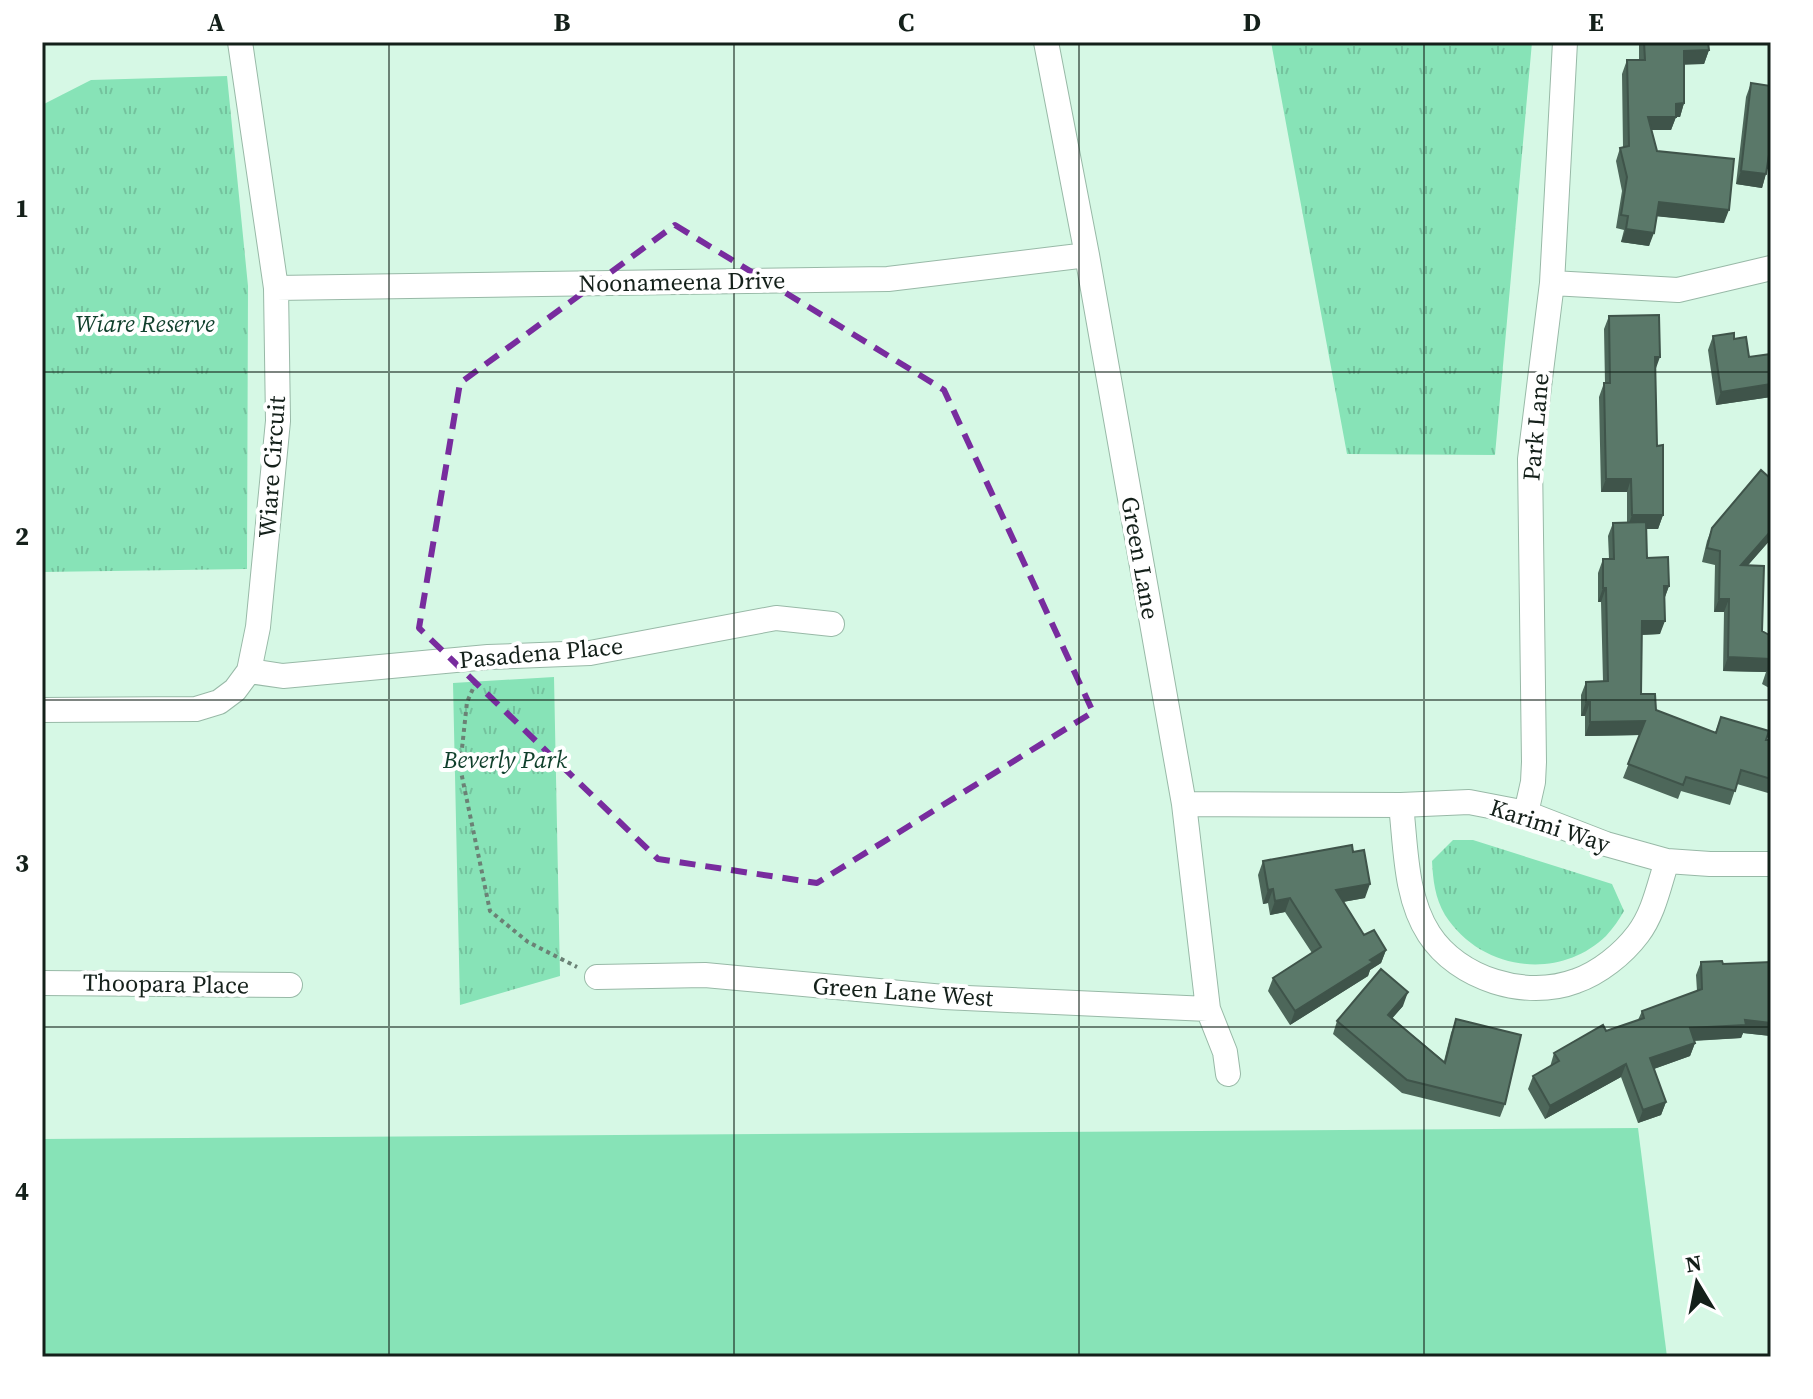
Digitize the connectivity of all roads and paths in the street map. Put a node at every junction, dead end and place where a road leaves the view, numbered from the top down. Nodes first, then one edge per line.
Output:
1 (240, 42) edge
2 (1046, 42) edge
3 (1565, 42) edge
4 (1087, 255) junction
5 (1771, 268) edge
6 (1552, 283) junction
7 (276, 288) junction
8 (832, 624) dead end
9 (488, 657) junction
10 (249, 671) junction
11 (42, 710) edge
12 (1184, 804) junction
13 (1401, 805) junction
14 (1526, 813) junction
15 (1667, 861) junction
16 (1771, 864) edge
17 (597, 977) joint
18 (42, 983) edge
19 (290, 985) dead end
20 (1208, 1009) junction
21 (1228, 1074) dead end

1 - 7 street, Wiare Circuit
2 - 4 street, Green Lane
3 - 6 street, Park Lane
4 - 7 street, Noonameena Drive
4 - 12 street, Green Lane
5 - 6 street
6 - 14 street, Park Lane
7 - 10 street, Wiare Circuit
8 - 9 street, Pasadena Place
9 - 10 street, Pasadena Place
9 - 17 path
10 - 11 street
12 - 13 street, Karimi Way
12 - 20 street, Green Lane
13 - 14 street, Karimi Way
13 - 15 street
14 - 15 street, Karimi Way
15 - 16 street, Karimi Way
17 - 20 street, Green Lane West
18 - 19 street, Thoopara Place
20 - 21 street, Green Lane

